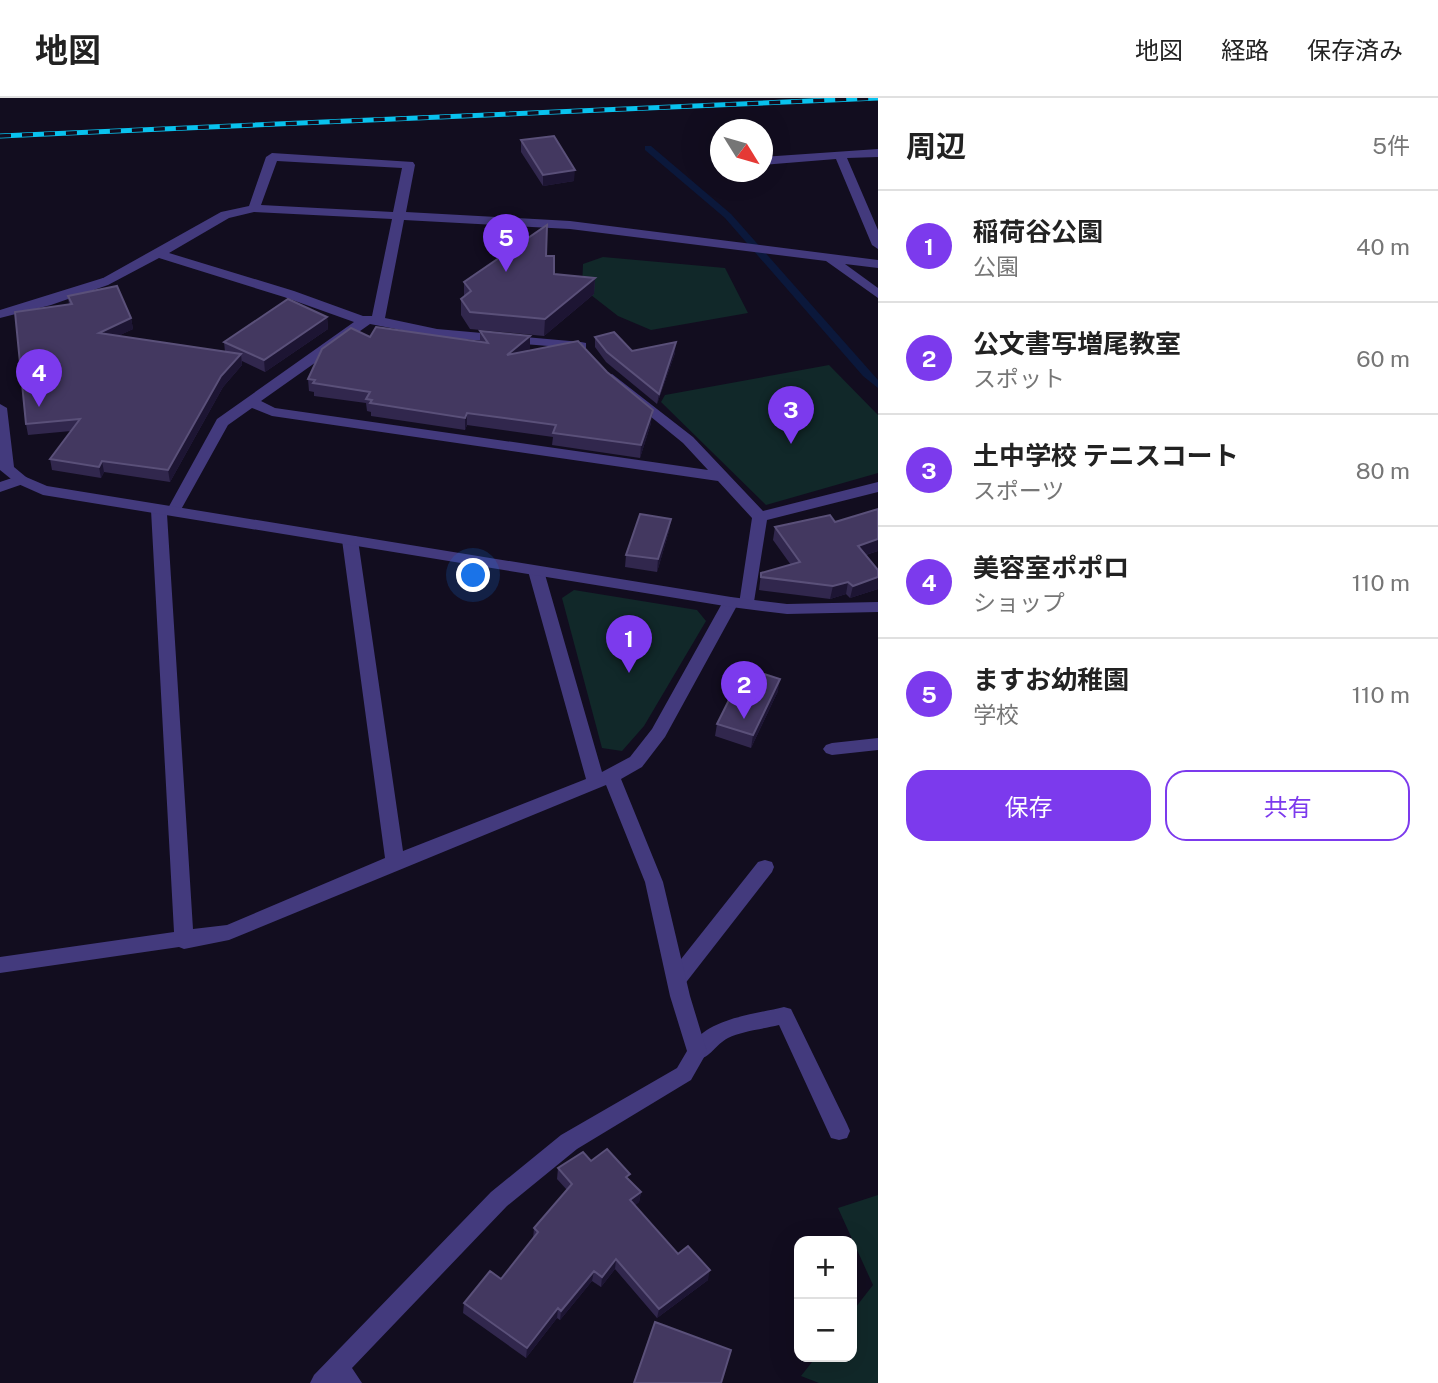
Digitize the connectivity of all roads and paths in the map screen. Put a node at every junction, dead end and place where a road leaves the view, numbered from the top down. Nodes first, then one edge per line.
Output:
1 (878, 153) edge
2 (841, 155) junction
3 (773, 159) edge
4 (254, 208) junction
5 (401, 217) junction
6 (878, 245) edge
7 (158, 254) junction
8 (830, 258) junction
9 (878, 264) edge
10 (878, 294) edge
11 (0, 314) edge
12 (371, 321) junction
13 (249, 401) junction
14 (0, 408) edge
15 (723, 477) junction
16 (21, 480) junction
17 (0, 487) edge
18 (878, 487) edge
19 (166, 511) junction
20 (760, 517) junction
21 (350, 540) junction
22 (536, 571) junction
23 (739, 603) junction
24 (878, 608) edge
25 (878, 744) edge
26 (832, 749) dead end
27 (603, 779) junction
28 (395, 862) junction
29 (765, 867) dead end
30 (184, 941) junction
31 (0, 965) edge
32 (677, 979) junction
33 (697, 1052) junction
34 (839, 1131) dead end
35 (336, 1378) edge

1 - 2 street
2 - 3 street
2 - 6 street
4 - 5 street
4 - 5 street
4 - 7 street
5 - 8 street
5 - 12 street
7 - 11 street
7 - 12 street
8 - 9 street
8 - 10 street
12 - 13 street
12 - 15 street
13 - 15 street
13 - 19 street
14 - 16 street
15 - 20 street
16 - 17 street
16 - 19 street
18 - 20 street
19 - 21 street
19 - 30 street
20 - 23 street
21 - 22 street
21 - 28 street
22 - 23 street
22 - 27 street
23 - 24 street
23 - 27 street
25 - 26 street
27 - 28 street
27 - 32 street
28 - 30 street
29 - 32 street
30 - 31 street
32 - 33 street
33 - 34 street
33 - 35 street

